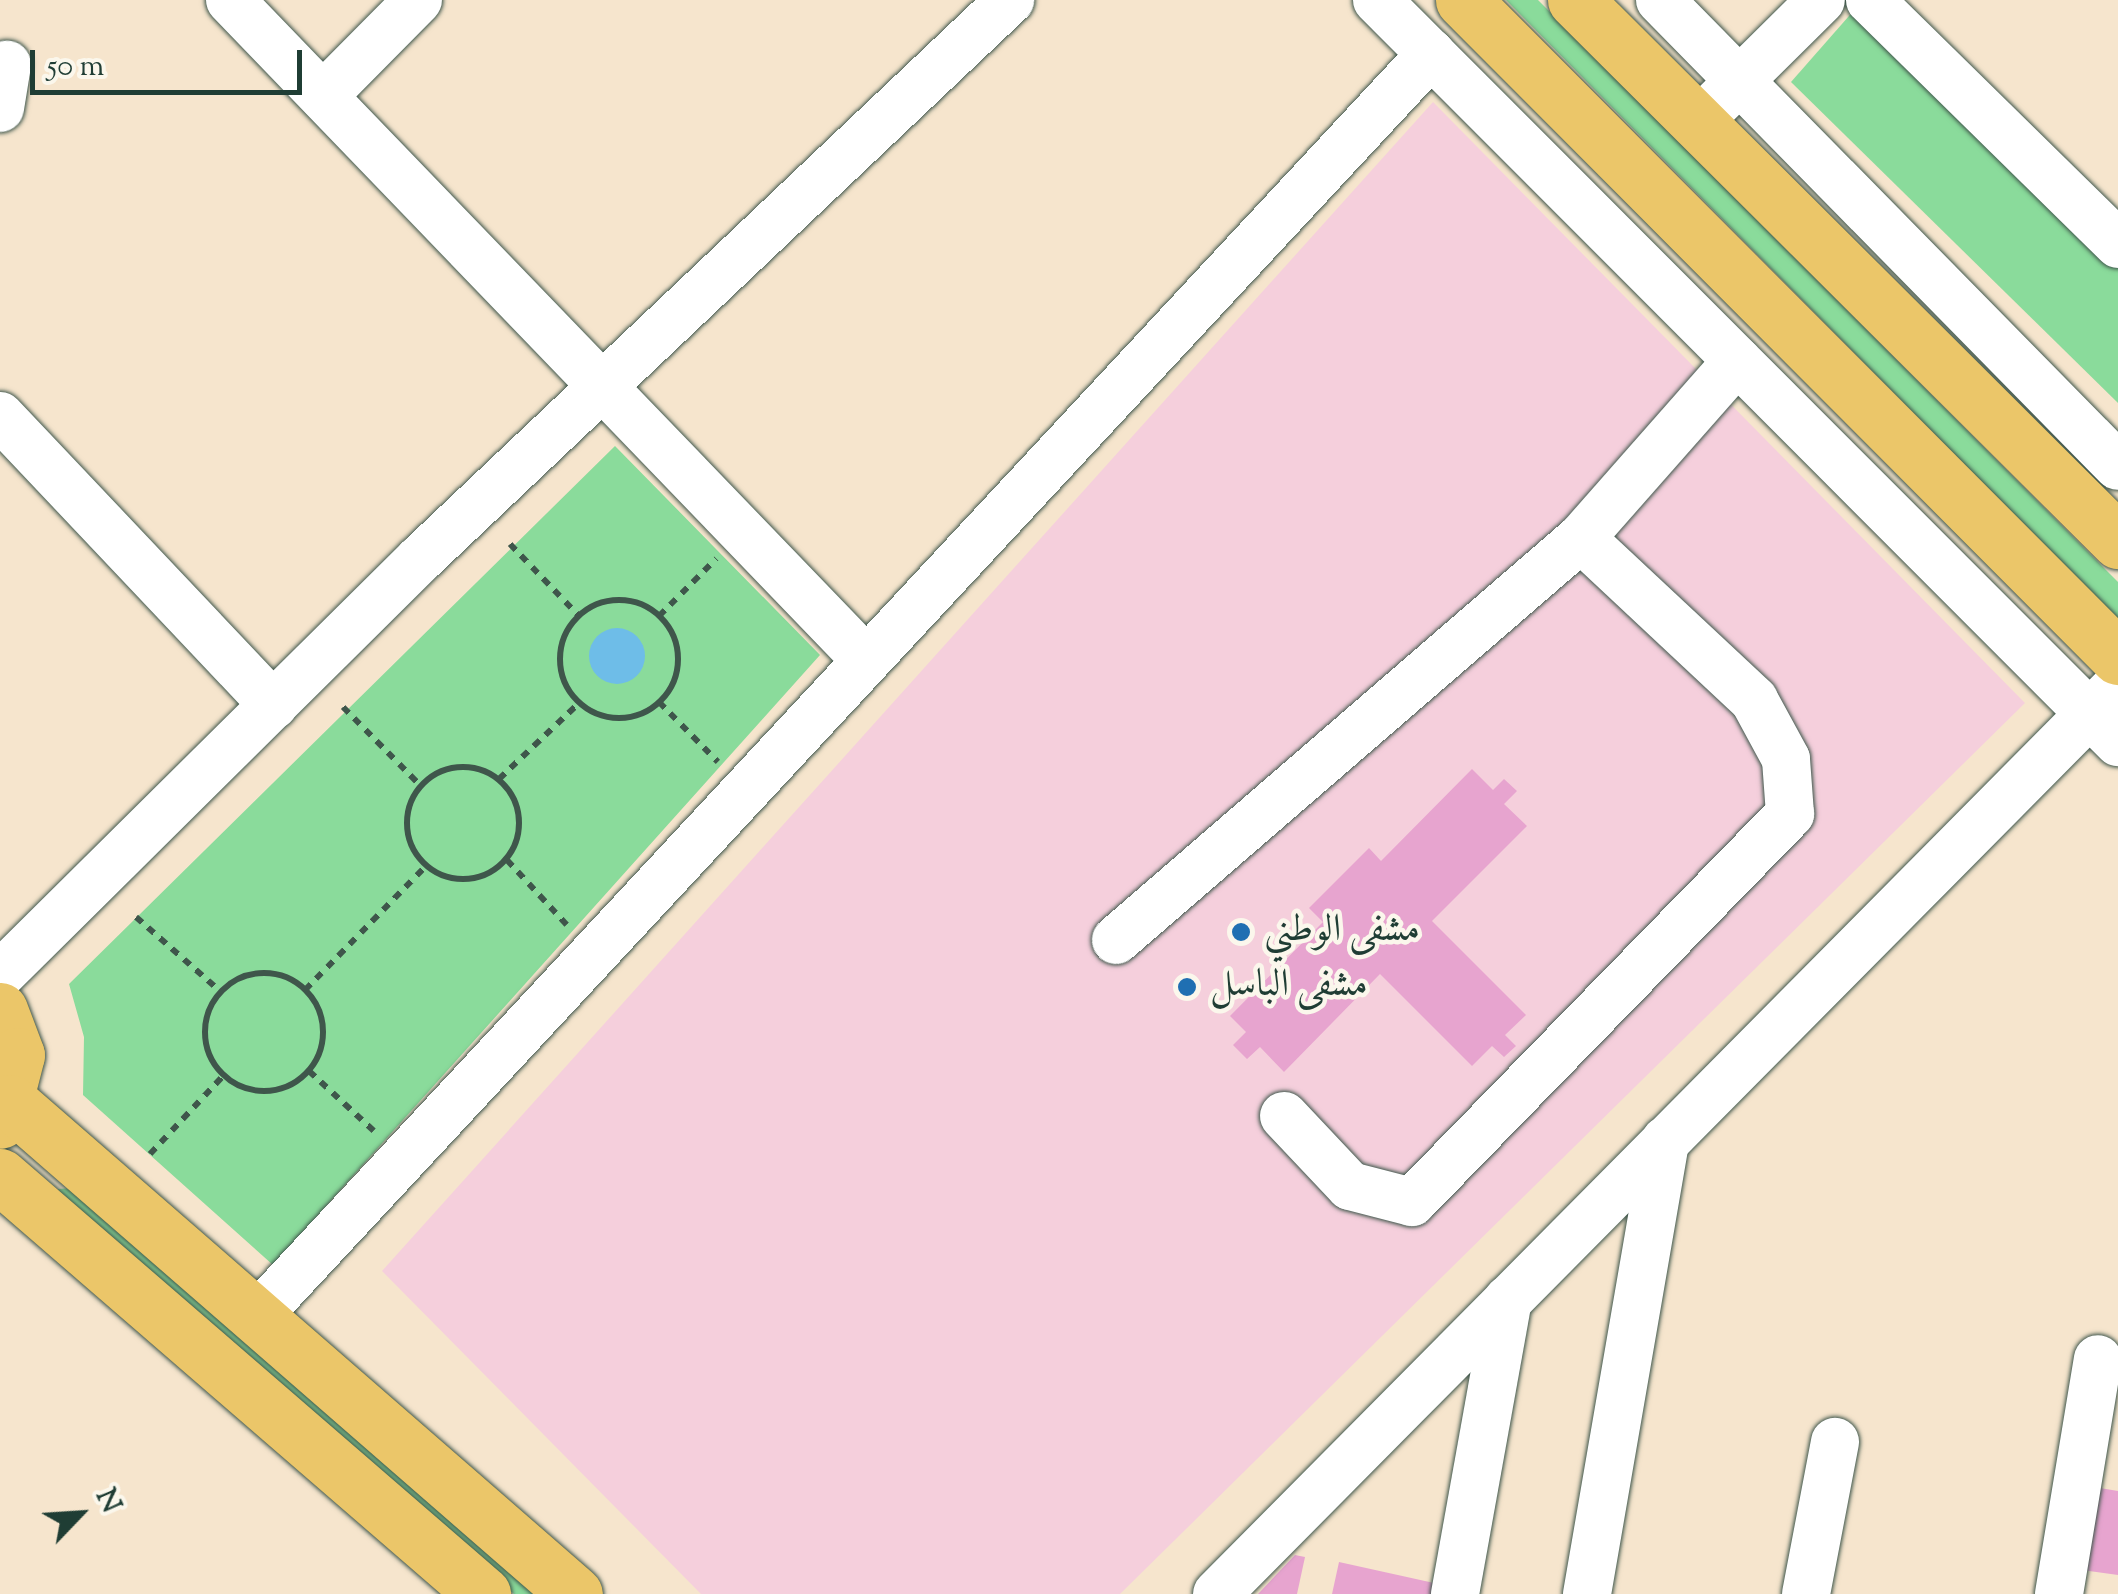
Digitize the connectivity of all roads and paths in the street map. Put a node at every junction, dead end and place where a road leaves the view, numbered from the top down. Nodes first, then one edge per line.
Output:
1 (230, 0) edge
2 (418, 0) edge
3 (1010, 0) edge
4 (1377, 0) edge
5 (1463, 0) edge
6 (1575, 0) edge
7 (1660, 0) edge
8 (1821, 0) edge
9 (1870, 0) edge
10 (1431, 54) junction
11 (1740, 80) junction
12 (323, 96) junction
13 (1698, 121) junction
14 (2118, 244) edge
15 (1798, 336) junction
16 (1748, 371) junction
17 (602, 386) junction
18 (0, 416) edge
19 (2118, 466) edge
20 (1581, 538) junction
21 (2118, 541) edge
22 (510, 544) dead end
23 (721, 554) dead end
24 (578, 615) junction
25 (659, 616) junction
26 (2118, 657) edge
27 (866, 660) junction
28 (660, 702) junction
29 (580, 704) junction
30 (272, 705) junction
31 (343, 708) dead end
32 (2109, 714) edge
33 (721, 765) dead end
34 (499, 779) junction
35 (421, 786) junction
36 (507, 860) junction
37 (426, 866) junction
38 (136, 917) dead end
39 (572, 931) dead end
40 (1116, 940) dead end
41 (0, 976) edge
42 (305, 990) junction
43 (221, 992) junction
44 (0, 1010) edge
45 (309, 1071) junction
46 (223, 1076) junction
47 (5, 1112) edge
48 (1284, 1116) dead end
49 (385, 1140) dead end
50 (1665, 1142) junction
51 (150, 1154) dead end
52 (0, 1176) edge
53 (1508, 1300) junction
54 (257, 1316) junction
55 (2098, 1359) dead end
56 (1835, 1442) dead end
57 (483, 1594) edge
58 (575, 1594) edge
59 (1217, 1594) edge
60 (1455, 1594) edge
61 (1587, 1594) edge
62 (1806, 1594) edge
63 (2059, 1594) edge

1 - 12 street
2 - 12 street
3 - 17 street
4 - 10 street
5 - 15 main road
6 - 13 main road
7 - 11 street
8 - 11 street
9 - 14 street
10 - 16 street
10 - 27 street
11 - 13 street
11 - 19 street
12 - 17 street
13 - 21 main road
15 - 16 street
15 - 26 main road
16 - 20 street
16 - 32 street
17 - 27 street
17 - 30 street
18 - 30 street
20 - 40 street
20 - 48 street
22 - 24 path
23 - 25 path
24 - 25 path
24 - 29 path
25 - 28 path
27 - 54 street
28 - 29 path
28 - 33 path
29 - 34 path
30 - 41 street
31 - 35 path
32 - 50 street
34 - 35 path
34 - 36 path
35 - 37 path
36 - 37 path
36 - 39 path
37 - 42 path
38 - 43 path
42 - 43 path
42 - 45 path
43 - 46 path
44 - 47 main road
45 - 46 path
45 - 49 path
46 - 51 path
47 - 54 main road
50 - 53 street
50 - 61 street
52 - 57 main road
53 - 59 street
53 - 60 street
54 - 58 main road
55 - 63 street
56 - 62 street

